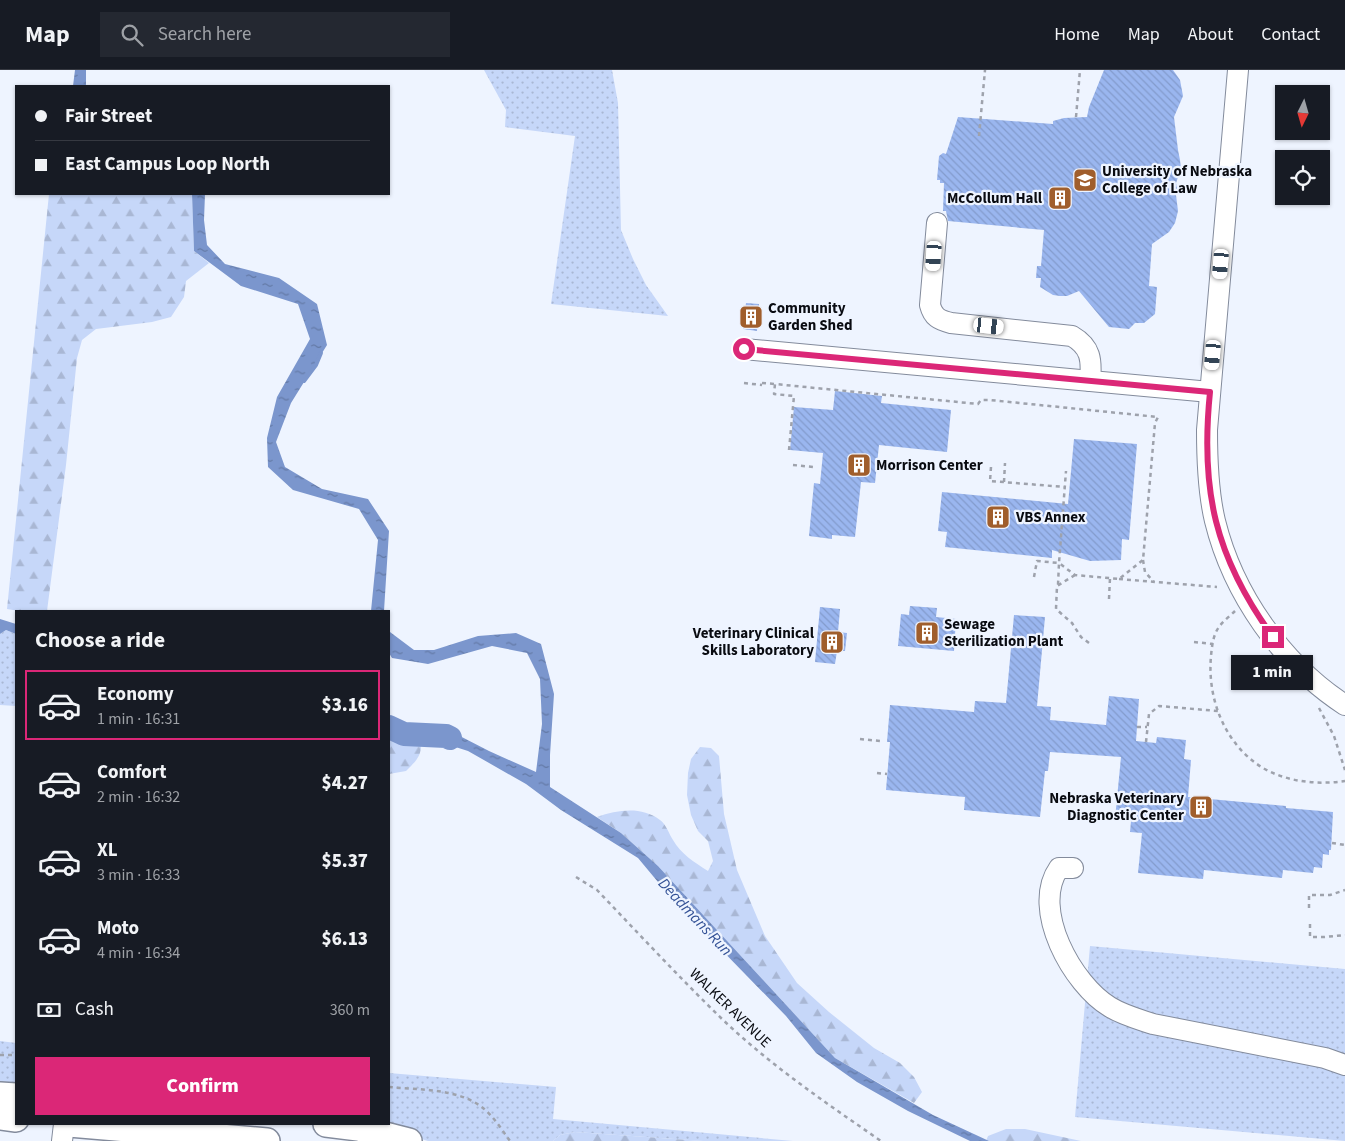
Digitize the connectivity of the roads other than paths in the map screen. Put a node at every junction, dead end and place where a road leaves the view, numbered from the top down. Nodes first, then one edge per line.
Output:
1 (1238, 70) edge
2 (937, 223) dead end
3 (744, 349) dead end
4 (1090, 381) junction
5 (1210, 392) junction
6 (1345, 705) edge
7 (1073, 868) dead end
8 (1345, 1065) edge
9 (0, 1095) edge
10 (15, 1096) edge
11 (0, 1117) edge
12 (15, 1119) edge
13 (64, 1125) edge
14 (81, 1125) edge
15 (334, 1125) edge
16 (62, 1141) edge
17 (267, 1141) edge
18 (409, 1141) edge

1 - 5 lane
2 - 4 lane
3 - 4 lane
4 - 5 lane
5 - 6 lane
7 - 8 lane
9 - 10 main road
11 - 12 main road
13 - 16 lane
14 - 17 main road
15 - 18 main road

